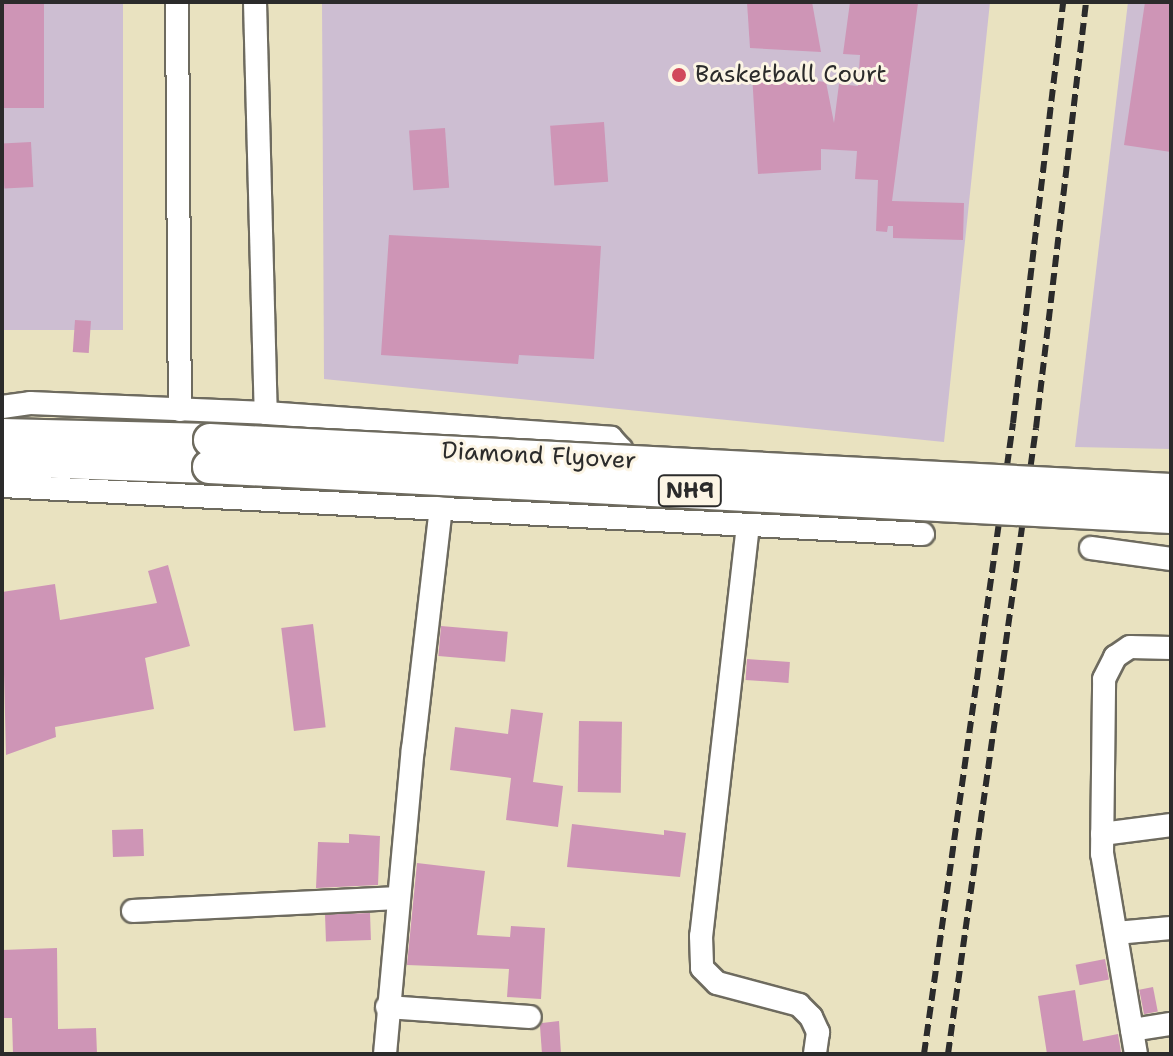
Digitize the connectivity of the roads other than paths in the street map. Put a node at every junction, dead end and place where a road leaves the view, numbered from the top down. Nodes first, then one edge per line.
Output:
1 (177, 2) edge
2 (255, 2) edge
3 (2, 407) edge
4 (180, 410) junction
5 (266, 413) junction
6 (15, 448) edge
7 (2, 486) edge
8 (1171, 490) edge
9 (441, 506) junction
10 (616, 517) junction
11 (1171, 517) edge
12 (748, 525) junction
13 (923, 534) dead end
14 (1091, 548) dead end
15 (1171, 559) edge
16 (1171, 648) edge
17 (1171, 825) edge
18 (1102, 834) junction
19 (398, 898) junction
20 (133, 911) dead end
21 (1171, 928) edge
22 (1116, 933) junction
23 (387, 1007) junction
24 (530, 1017) dead end
25 (1171, 1024) edge
26 (1132, 1030) junction
27 (385, 1054) edge
28 (815, 1054) edge
29 (1136, 1054) edge

1 - 4 street
2 - 5 street
3 - 4 street
4 - 5 street
5 - 10 street
6 - 8 highway, Diamond Flyover / NH9, bridge
6 - 11 highway, Diamond Flyover / NH9, bridge
7 - 9 street
9 - 10 street
9 - 19 street
10 - 12 street
12 - 13 street
12 - 28 street
14 - 15 street
16 - 18 street
17 - 18 street
18 - 22 street
19 - 20 street
19 - 23 street
21 - 22 street
22 - 26 street
23 - 24 street
23 - 27 street
25 - 26 street
26 - 29 street

